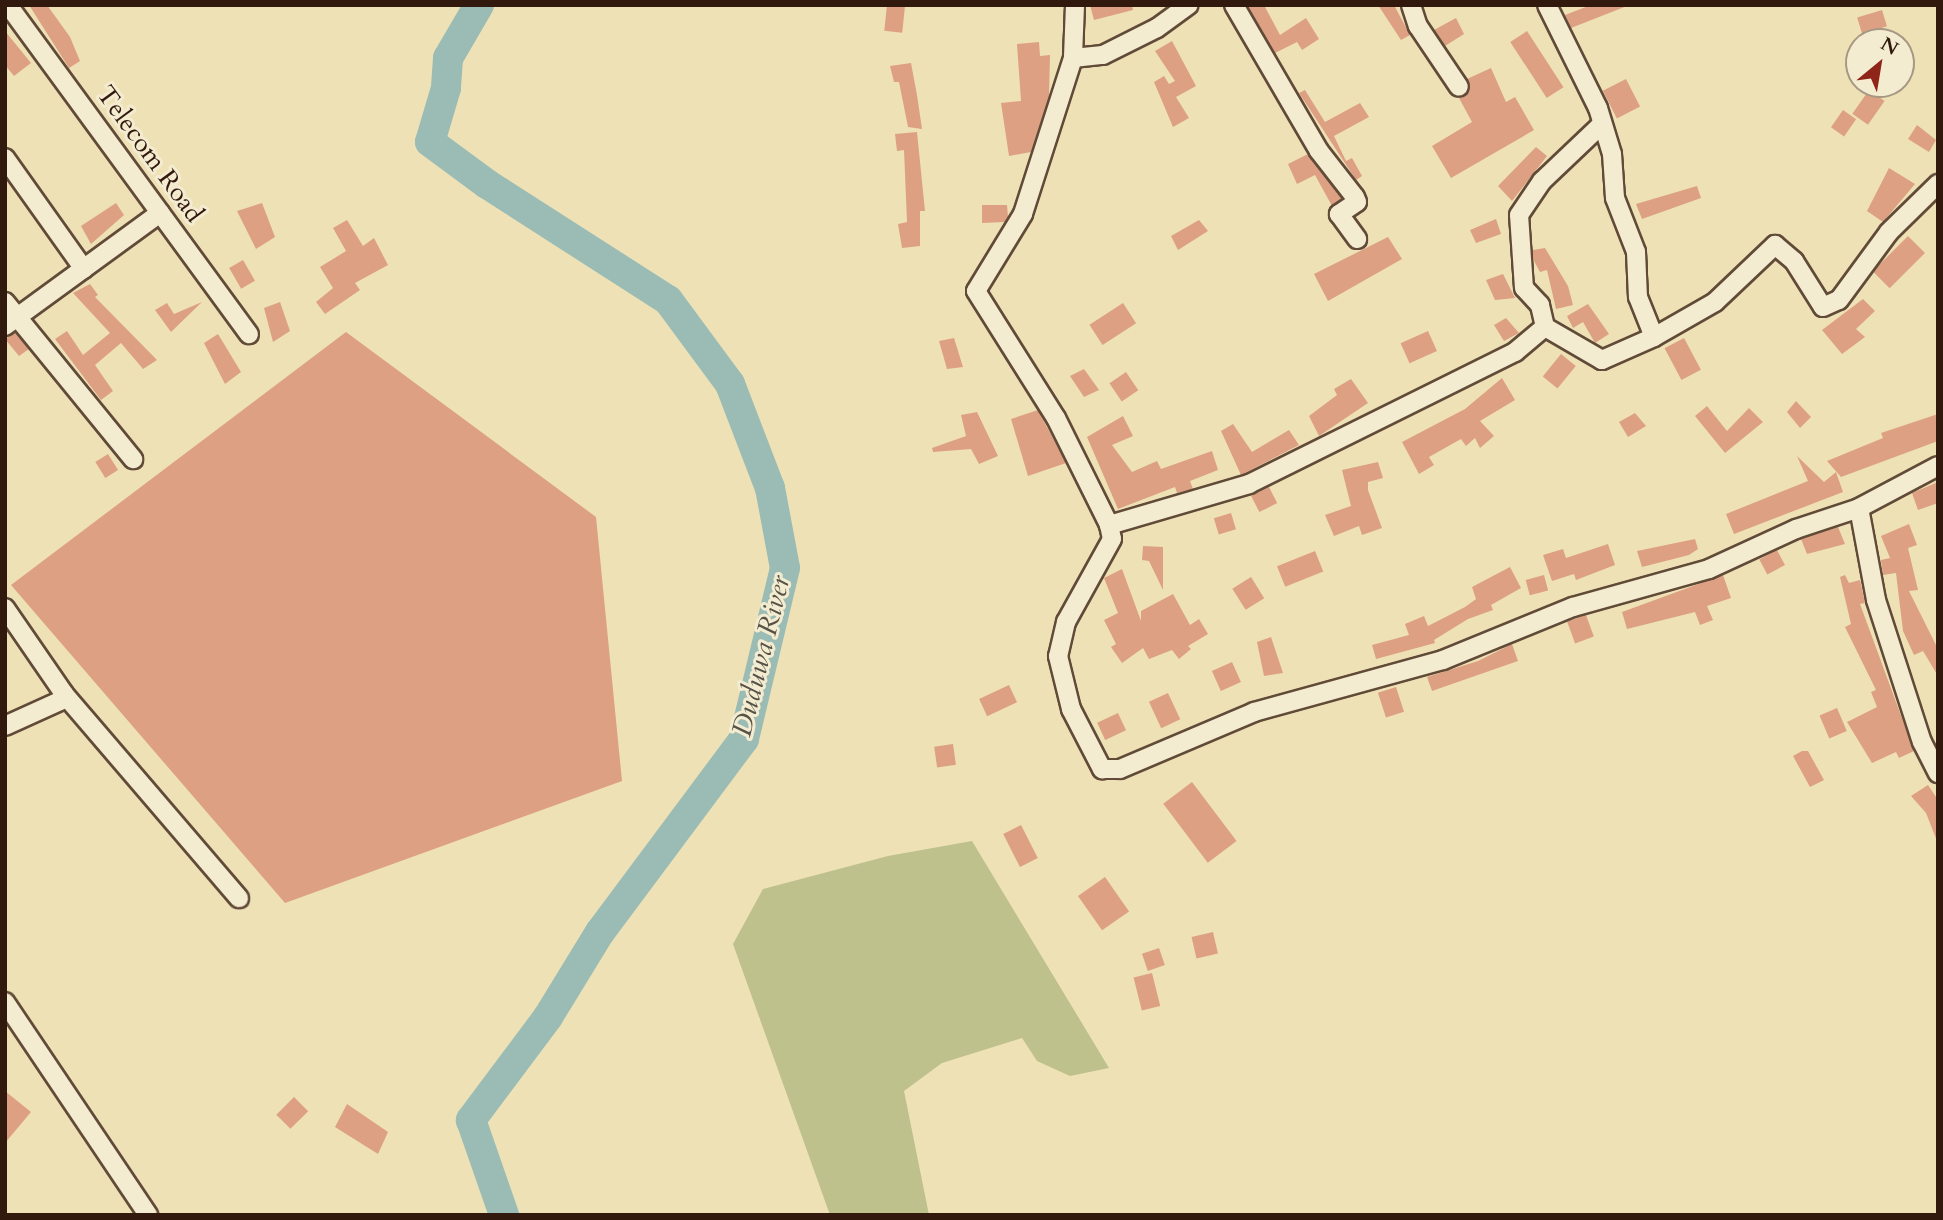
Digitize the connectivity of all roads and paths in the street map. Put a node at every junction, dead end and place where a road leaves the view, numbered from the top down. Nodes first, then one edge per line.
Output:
1 (8, 5) edge
2 (1075, 5) edge
3 (1189, 5) edge
4 (1234, 5) edge
5 (1411, 5) edge
6 (1547, 5) edge
7 (1073, 58) junction
8 (1460, 87) dead end
9 (1601, 125) junction
10 (5, 158) edge
11 (1938, 184) edge
12 (160, 213) junction
13 (1357, 239) dead end
14 (84, 269) junction
15 (5, 302) edge
16 (11, 322) edge
17 (1545, 327) junction
18 (249, 334) dead end
19 (1654, 337) junction
20 (133, 459) dead end
21 (1938, 466) edge
22 (1859, 508) junction
23 (1109, 524) junction
24 (5, 608) edge
25 (64, 694) junction
26 (5, 726) edge
27 (1938, 773) edge
28 (239, 898) dead end
29 (5, 1002) edge
30 (148, 1215) edge

1 - 12 street, Telecom Road
2 - 7 street
3 - 7 street
4 - 13 street
5 - 8 street
6 - 9 street
7 - 23 street
9 - 17 street
9 - 19 street
10 - 14 street
11 - 19 street
12 - 14 street
12 - 18 street, Telecom Road
14 - 16 street
15 - 16 street
16 - 20 street
17 - 19 street
17 - 23 street
21 - 22 street
22 - 23 street
22 - 27 street
24 - 25 street
25 - 26 street
25 - 28 street
29 - 30 street

